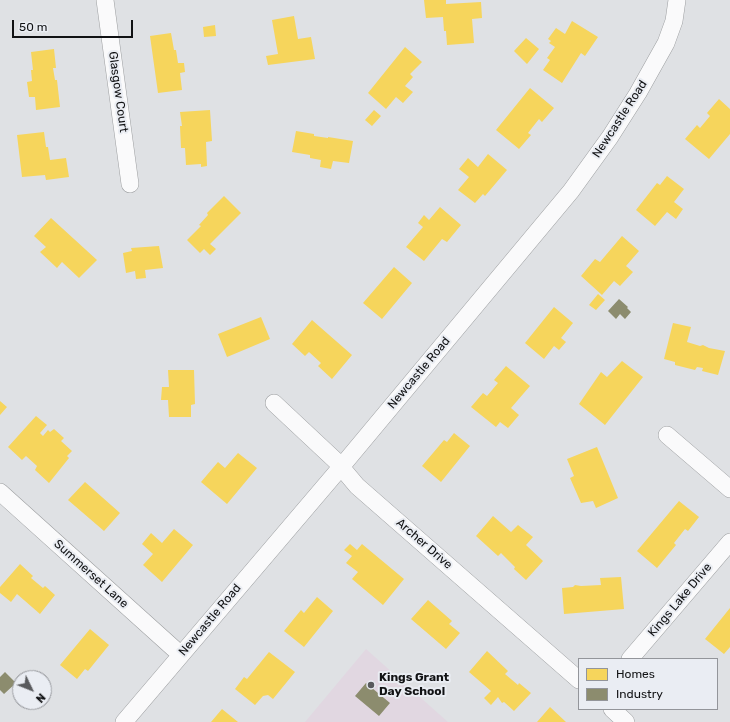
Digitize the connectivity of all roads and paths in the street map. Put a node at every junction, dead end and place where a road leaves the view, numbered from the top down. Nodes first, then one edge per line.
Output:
1 (105, 0) edge
2 (677, 0) edge
3 (130, 184) dead end
4 (274, 403) dead end
5 (667, 435) dead end
6 (341, 467) junction
7 (730, 489) edge
8 (0, 492) edge
9 (730, 542) edge
10 (181, 655) junction
11 (631, 658) edge
12 (578, 679) edge
13 (613, 710) edge
14 (124, 722) edge
15 (626, 722) edge

1 - 3 street, Glasgow Court
2 - 6 street, Newcastle Road
4 - 6 street, Archer Drive
5 - 7 street
6 - 10 street, Newcastle Road
6 - 12 street, Archer Drive
8 - 10 street, Summerset Lane
9 - 11 street, Kings Lake Drive
10 - 14 street, Newcastle Road
13 - 15 street

